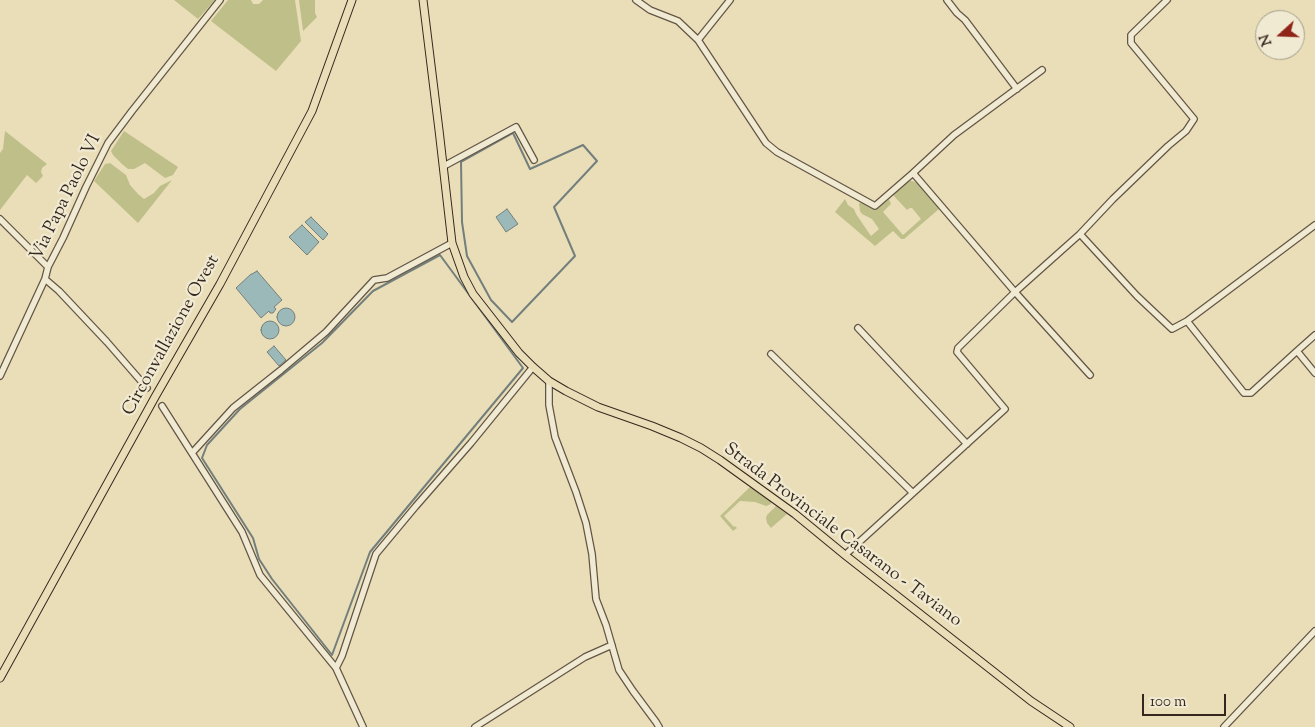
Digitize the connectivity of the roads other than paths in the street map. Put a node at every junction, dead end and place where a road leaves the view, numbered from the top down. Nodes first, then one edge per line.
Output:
1 (220, 0) edge
2 (352, 0) edge
3 (423, 0) edge
4 (636, 0) edge
5 (730, 0) edge
6 (947, 0) edge
7 (1167, 0) edge
8 (698, 40) junction
9 (1042, 70) dead end
10 (1017, 89) junction
11 (534, 160) dead end
12 (444, 166) junction
13 (913, 173) junction
14 (0, 219) edge
15 (1315, 225) edge
16 (1080, 234) junction
17 (452, 243) junction
18 (48, 267) junction
19 (45, 279) junction
20 (1015, 292) junction
21 (1187, 320) junction
22 (858, 328) dead end
23 (1315, 336) edge
24 (1297, 351) junction
25 (770, 354) dead end
26 (532, 367) junction
27 (1315, 372) edge
28 (1090, 375) dead end
29 (0, 376) edge
30 (549, 381) junction
31 (148, 388) dead end
32 (162, 406) dead end
33 (967, 444) junction
34 (192, 453) junction
35 (913, 492) junction
36 (844, 554) junction
37 (1315, 631) edge
38 (612, 645) junction
39 (336, 668) junction
40 (0, 678) edge
41 (363, 727) edge
42 (475, 727) edge
43 (659, 727) edge
44 (1070, 727) edge
45 (1224, 727) edge

1 - 18 street, Via Papa Paolo VI
2 - 40 main road, Circonvallazione Ovest
3 - 12 main road, Strada Provinciale Casarano - Taviano
4 - 8 street
5 - 8 street
6 - 10 street
7 - 16 street
8 - 13 street
9 - 10 street
10 - 13 street
11 - 12 street
12 - 17 main road, Strada Provinciale Casarano - Taviano
13 - 20 street
14 - 18 street
15 - 21 street
16 - 20 street
16 - 21 street
17 - 26 main road, Strada Provinciale Casarano - Taviano
17 - 34 street
18 - 19 street, Via Papa Paolo VI
19 - 29 street, Via Papa Paolo VI
19 - 31 street
20 - 28 street
20 - 33 street
21 - 24 street
22 - 33 street
23 - 24 street
24 - 27 street
25 - 35 street
26 - 30 main road, Strada Provinciale Casarano - Taviano
26 - 39 street
30 - 36 main road, Strada Provinciale Casarano - Taviano
30 - 38 street
32 - 34 street
33 - 35 street
34 - 39 street
35 - 36 street
36 - 44 main road, Strada Provinciale Casarano - Taviano
37 - 45 street
38 - 42 street
38 - 43 street
39 - 41 street

